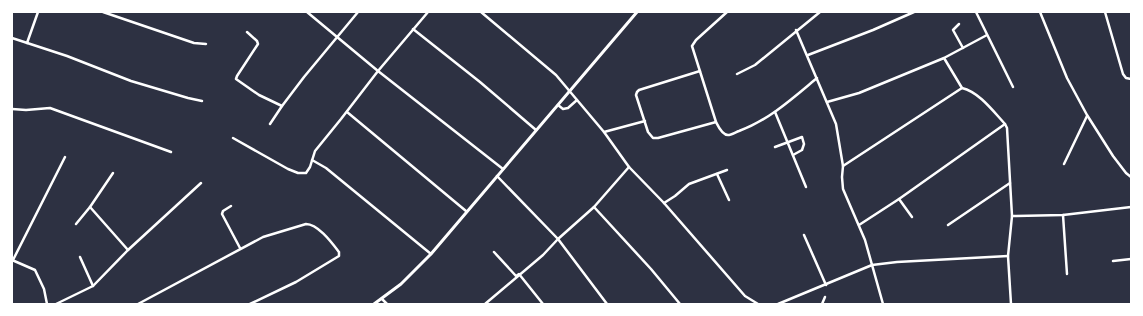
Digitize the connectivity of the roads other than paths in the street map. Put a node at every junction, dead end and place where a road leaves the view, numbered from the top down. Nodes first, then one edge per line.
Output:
1 (38, 12) edge
2 (103, 12) edge
3 (307, 12) edge
4 (358, 12) edge
5 (428, 12) edge
6 (481, 12) edge
7 (632, 12) edge
8 (637, 12) edge
9 (727, 12) edge
10 (820, 12) edge
11 (914, 12) edge
12 (976, 12) edge
13 (1040, 12) edge
14 (1105, 12) edge
15 (634, 16) junction
16 (959, 24) dead end
17 (413, 29) junction
18 (796, 30) junction
19 (247, 32) dead end
20 (987, 35) junction
21 (338, 37) junction
22 (12, 38) edge
23 (27, 43) junction
24 (206, 44) dead end
25 (963, 48) junction
26 (808, 55) junction
27 (944, 58) junction
28 (378, 71) junction
29 (700, 71) junction
30 (737, 74) dead end
31 (817, 78) junction
32 (1131, 79) edge
33 (1012, 87) dead end
34 (962, 88) junction
35 (569, 91) junction
36 (577, 100) junction
37 (202, 101) dead end
38 (827, 102) junction
39 (558, 104) junction
40 (282, 106) junction
41 (12, 110) edge
42 (347, 112) junction
43 (774, 112) junction
44 (1087, 115) junction
45 (644, 121) junction
46 (716, 122) junction
47 (270, 124) dead end
48 (1005, 124) junction
49 (536, 130) junction
50 (604, 132) junction
51 (233, 138) dead end
52 (788, 142) junction
53 (775, 147) dead end
54 (170, 152) dead end
55 (793, 155) junction
56 (65, 157) dead end
57 (312, 160) junction
58 (1064, 164) dead end
59 (843, 166) junction
60 (629, 167) junction
61 (503, 169) junction
62 (727, 170) dead end
63 (113, 173) dead end
64 (717, 174) junction
65 (497, 176) junction
66 (1131, 177) edge
67 (1011, 182) junction
68 (201, 183) dead end
69 (806, 187) dead end
70 (899, 199) junction
71 (729, 200) dead end
72 (664, 203) junction
73 (231, 206) dead end
74 (90, 207) junction
75 (594, 207) junction
76 (1131, 207) edge
77 (466, 211) junction
78 (1063, 215) junction
79 (1012, 216) junction
80 (912, 217) dead end
81 (76, 224) dead end
82 (859, 225) junction
83 (948, 225) dead end
84 (804, 235) dead end
85 (558, 239) junction
86 (240, 248) junction
87 (128, 250) junction
88 (494, 252) dead end
89 (431, 254) junction
90 (80, 256) dead end
91 (1008, 256) junction
92 (1131, 259) edge
93 (12, 260) edge
94 (1113, 261) dead end
95 (872, 265) junction
96 (519, 274) junction
97 (1067, 274) dead end
98 (826, 285) junction
99 (93, 286) junction
100 (825, 297) dead end
101 (382, 299) junction
102 (253, 303) edge
103 (47, 304) edge
104 (56, 304) edge
105 (138, 304) edge
106 (374, 304) edge
107 (387, 304) edge
108 (485, 304) edge
109 (543, 304) edge
110 (607, 304) edge
111 (680, 304) edge
112 (758, 304) edge
113 (778, 304) edge
114 (822, 304) edge
115 (883, 304) edge
116 (1011, 304) edge

1 - 23 street
2 - 24 street
3 - 21 street
4 - 21 street
5 - 17 street
6 - 35 street
7 - 15 street
8 - 15 street
9 - 29 street
10 - 18 street
11 - 26 street
12 - 20 street
13 - 44 street
14 - 32 street
15 - 35 street
16 - 25 street
17 - 28 street
17 - 49 street
18 - 26 street
18 - 30 street
19 - 40 street
20 - 25 street
20 - 33 street
21 - 28 street
21 - 40 street
22 - 23 street
23 - 37 street
25 - 27 street
26 - 31 street
27 - 34 street
27 - 38 street
28 - 42 street
28 - 61 street
29 - 45 street
29 - 46 street
31 - 38 street
31 - 43 street
34 - 48 street
34 - 59 street
35 - 36 street
35 - 39 street
36 - 39 street
36 - 50 street
38 - 59 street
39 - 49 street
40 - 47 street
41 - 54 street
42 - 57 street
42 - 77 street
43 - 46 street
43 - 52 street
44 - 58 street
44 - 66 street
45 - 46 street
45 - 50 street
48 - 67 street
48 - 70 street
49 - 61 street
50 - 60 street
51 - 57 street
52 - 53 street
52 - 55 street
52 - 55 street
55 - 69 street
56 - 93 street
57 - 89 street
59 - 82 street
60 - 72 street
60 - 75 street
61 - 65 street
62 - 64 street
63 - 74 street
64 - 71 street
64 - 72 street
65 - 77 street
65 - 85 street
67 - 79 street
67 - 83 street
68 - 87 street
70 - 80 street
70 - 82 street
72 - 112 street
73 - 86 street
74 - 81 street
74 - 87 street
75 - 85 street
75 - 111 street
76 - 78 street
77 - 89 street
78 - 79 street
78 - 97 street
79 - 91 street
82 - 95 street
84 - 98 street
85 - 96 street
85 - 110 street
86 - 102 street
86 - 105 street
87 - 99 street
88 - 96 street
89 - 101 street
90 - 99 street
91 - 95 street
91 - 116 street
92 - 94 street
93 - 103 street
95 - 98 street
95 - 115 street
96 - 108 street
96 - 109 street
98 - 113 street
99 - 104 street
100 - 114 street
101 - 106 street
101 - 107 street

